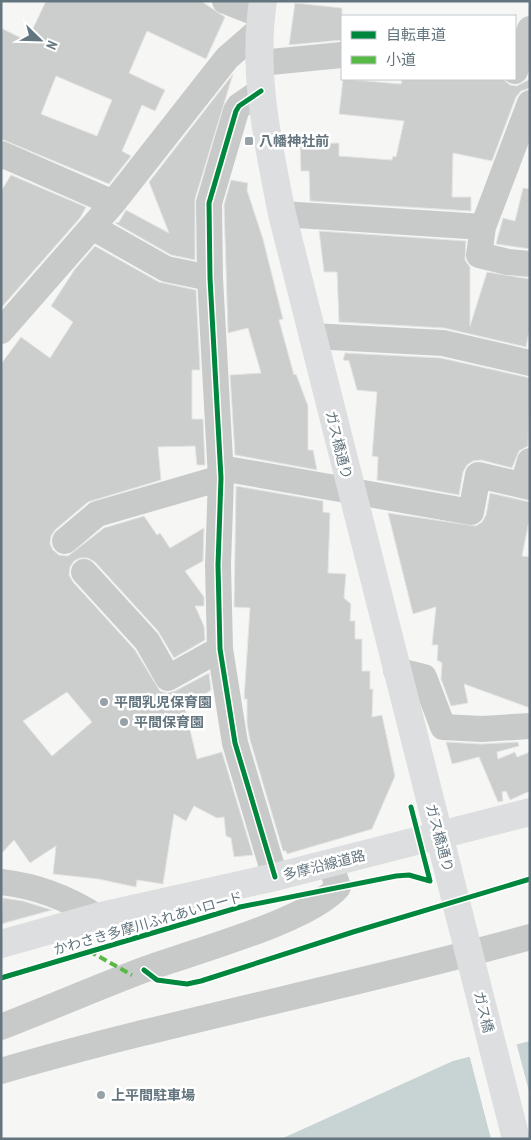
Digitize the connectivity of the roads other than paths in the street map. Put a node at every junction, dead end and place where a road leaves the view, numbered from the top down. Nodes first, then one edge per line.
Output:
1 (225, 1) edge
2 (261, 16) edge
3 (530, 29) edge
4 (341, 56) edge
5 (260, 63) junction
6 (516, 68) edge
7 (516, 75) edge
8 (530, 80) edge
9 (261, 92) junction
10 (530, 103) edge
11 (1, 154) edge
12 (113, 203) junction
13 (282, 214) junction
14 (92, 227) junction
15 (483, 227) junction
16 (530, 264) edge
17 (210, 278) junction
18 (1, 331) edge
19 (312, 336) junction
20 (528, 358) edge
21 (221, 473) junction
22 (528, 478) edge
23 (350, 492) junction
24 (64, 541) dead end
25 (84, 572) dead end
26 (220, 649) junction
27 (396, 670) junction
28 (530, 726) edge
29 (530, 812) edge
30 (438, 836) junction
31 (330, 863) junction
32 (276, 877) junction
33 (1, 882) edge
34 (453, 884) joint
35 (97, 917) junction
36 (530, 937) edge
37 (1, 944) edge
38 (1, 1027) edge
39 (1, 1071) edge
40 (516, 1139) edge

1 - 2 street
2 - 5 main road, ガス橋通り
2 - 12 street
3 - 6 street
4 - 5 street
5 - 9 main road, ガス橋通り
7 - 8 street
9 - 13 main road, ガス橋通り
9 - 17 street
10 - 15 street
11 - 12 street
12 - 14 street
13 - 15 street
13 - 19 main road, ガス橋通り
14 - 17 street
14 - 18 street
15 - 16 street
17 - 21 street
19 - 20 street
19 - 23 main road, ガス橋通り
21 - 23 street
21 - 24 street
21 - 26 street
22 - 23 street
23 - 27 main road, ガス橋通り
25 - 26 street
26 - 32 street
27 - 28 street
27 - 30 main road, ガス橋通り
29 - 30 main road, 多摩沿線道路
30 - 31 main road, 多摩沿線道路
30 - 34 main road, ガス橋通り
31 - 32 main road, 多摩沿線道路
31 - 38 street
32 - 35 main road, 多摩沿線道路
33 - 35 street
34 - 40 main road, ガス橋
35 - 37 main road, 多摩沿線道路
36 - 39 street

